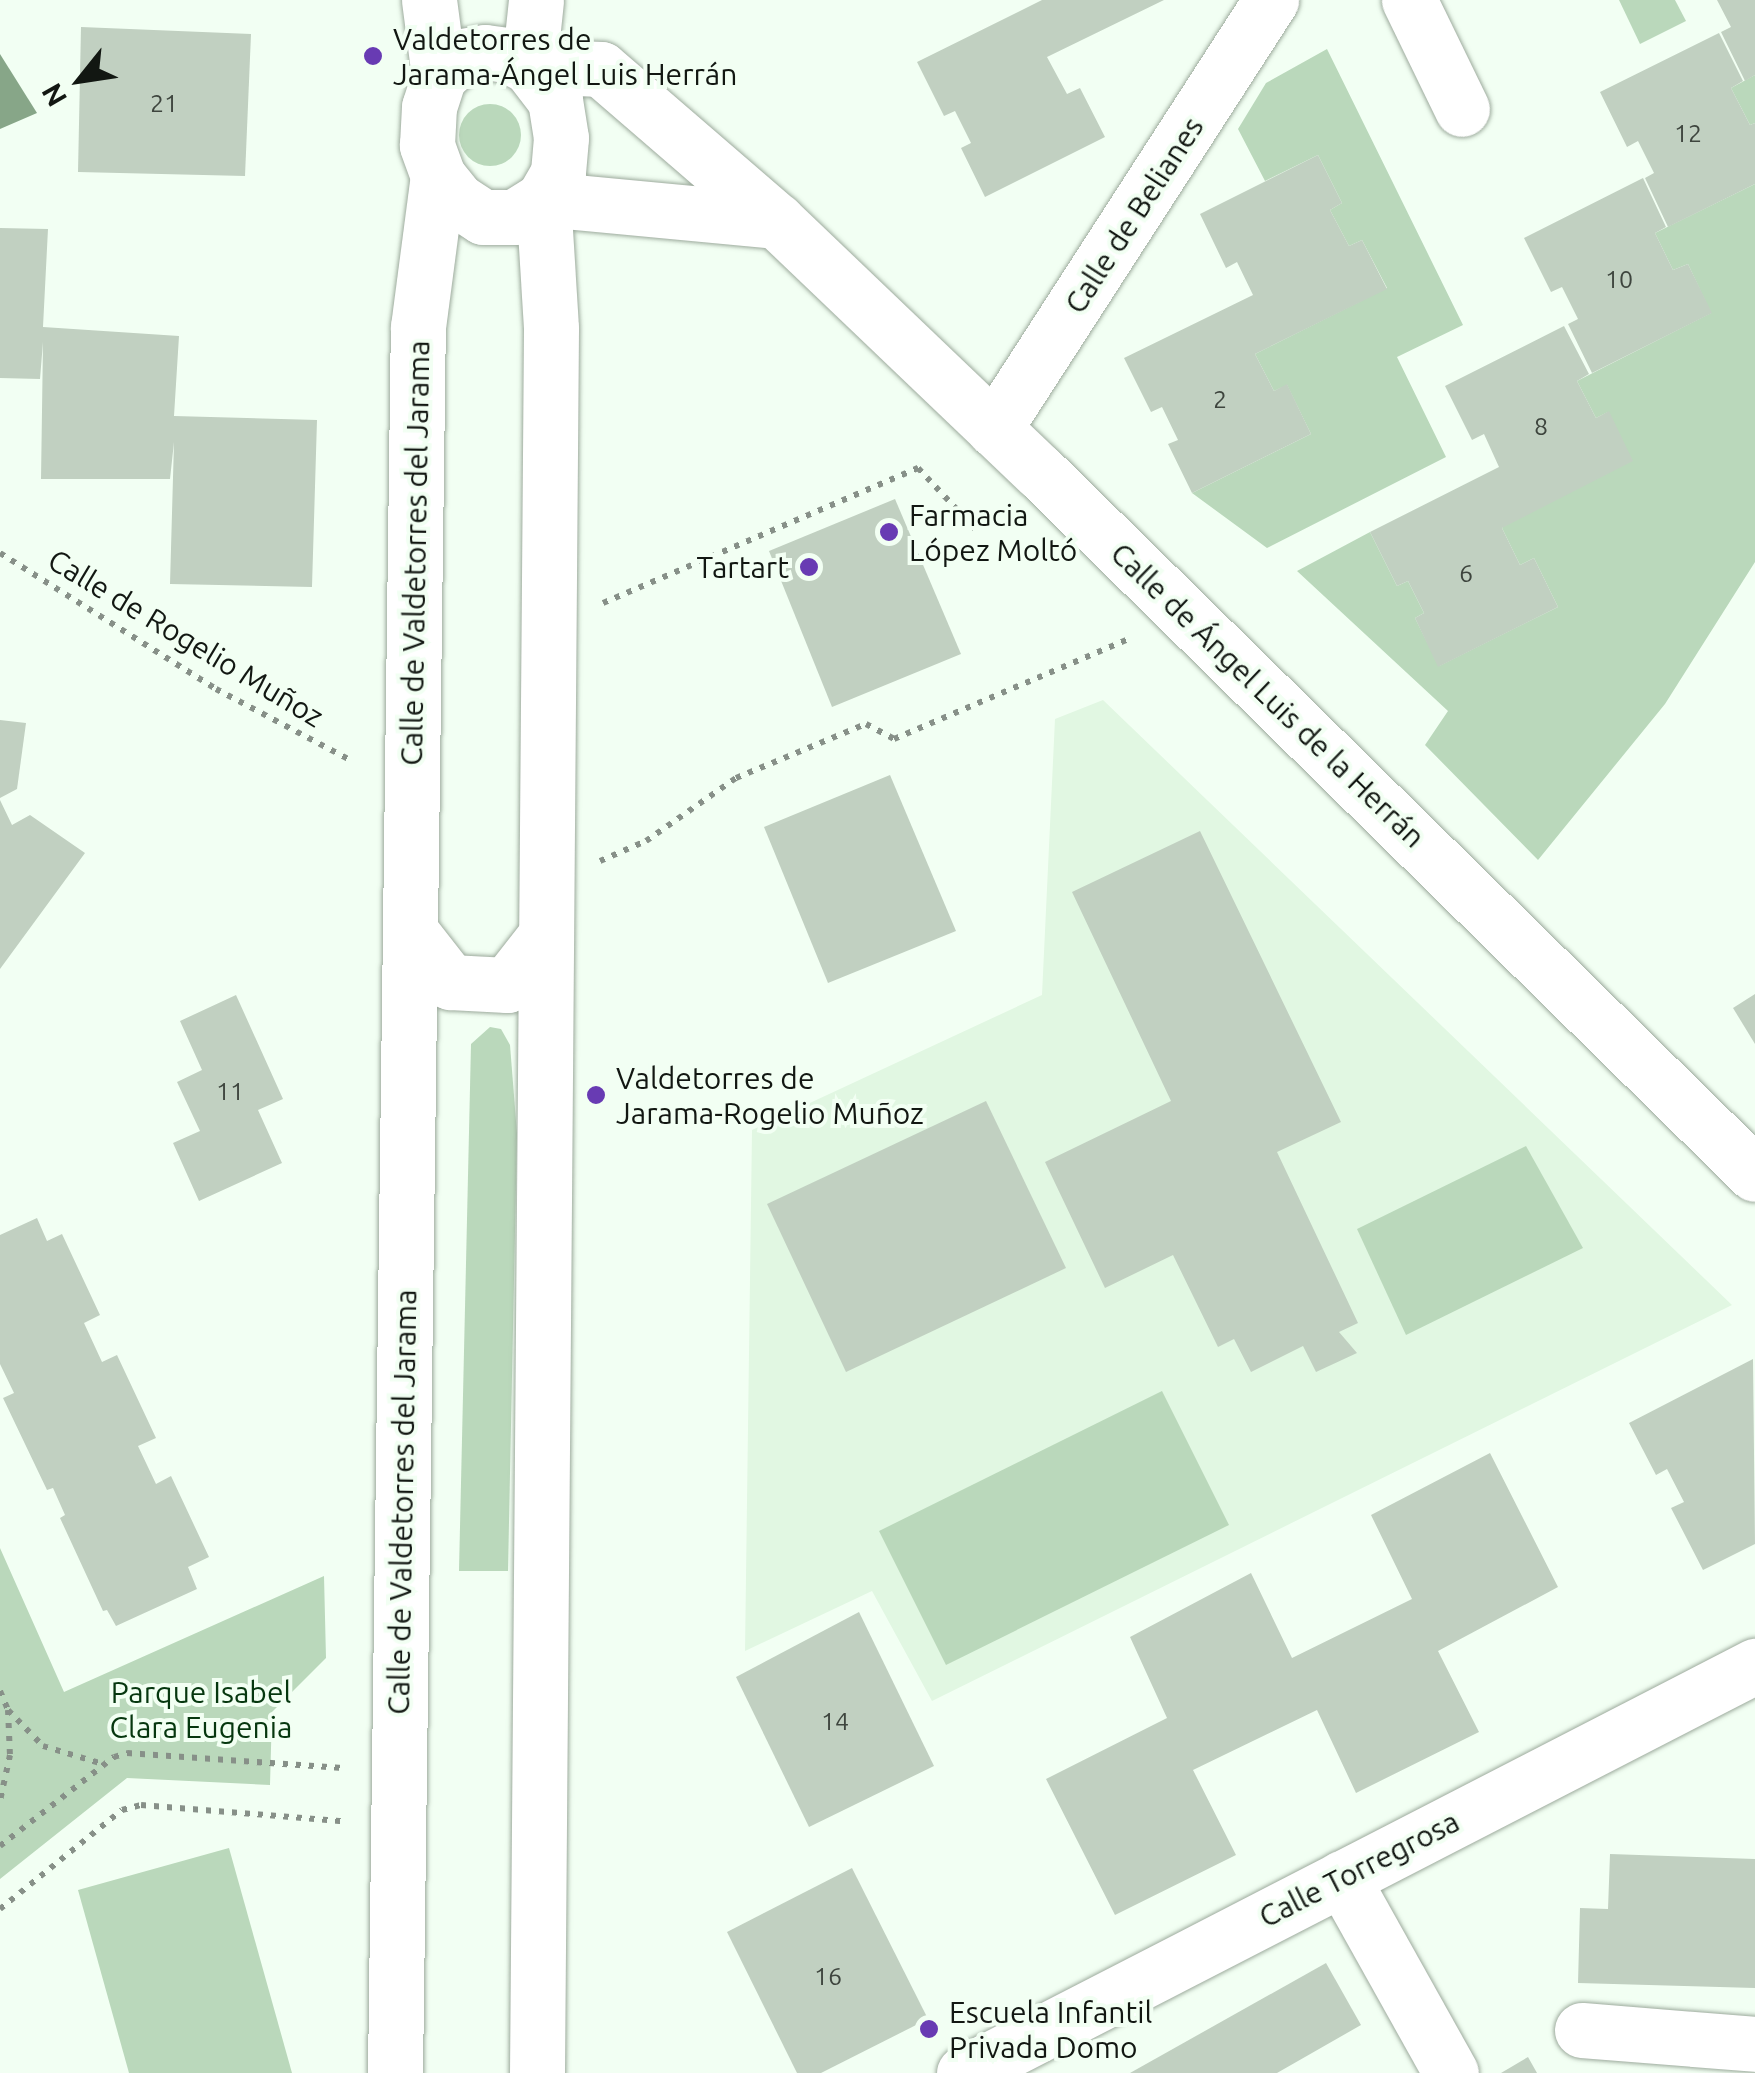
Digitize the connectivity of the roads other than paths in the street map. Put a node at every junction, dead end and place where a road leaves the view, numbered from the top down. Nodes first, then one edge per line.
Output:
1 (429, 0) edge
2 (536, 0) edge
3 (1272, 0) edge
4 (1408, 0) edge
5 (529, 66) junction
6 (439, 76) junction
7 (1462, 110) dead end
8 (438, 176) junction
9 (543, 198) junction
10 (777, 221) junction
11 (994, 429) junction
12 (545, 911) junction
13 (410, 931) junction
14 (1755, 1174) edge
15 (1755, 1666) edge
16 (1342, 1878) junction
17 (1582, 2030) dead end
18 (1755, 2044) edge
19 (1440, 2069) edge
20 (395, 2073) edge
21 (536, 2073) edge
22 (964, 2073) edge

1 - 6 street
2 - 5 street
3 - 11 street, Calle de Belianes
4 - 7 street
5 - 6 street
5 - 9 street
5 - 10 street, Calle de Ángel Luis de la Herrán
6 - 8 street
8 - 9 street
8 - 13 street, Calle de Valdetorres del Jarama
9 - 10 street
9 - 12 street
10 - 11 street, Calle de Ángel Luis de la Herrán
11 - 14 street, Calle de Ángel Luis de la Herrán
12 - 13 street
12 - 21 street
13 - 20 street, Calle de Valdetorres del Jarama
15 - 16 street, Calle Torregrosa
16 - 19 street
16 - 22 street, Calle Torregrosa
17 - 18 street

